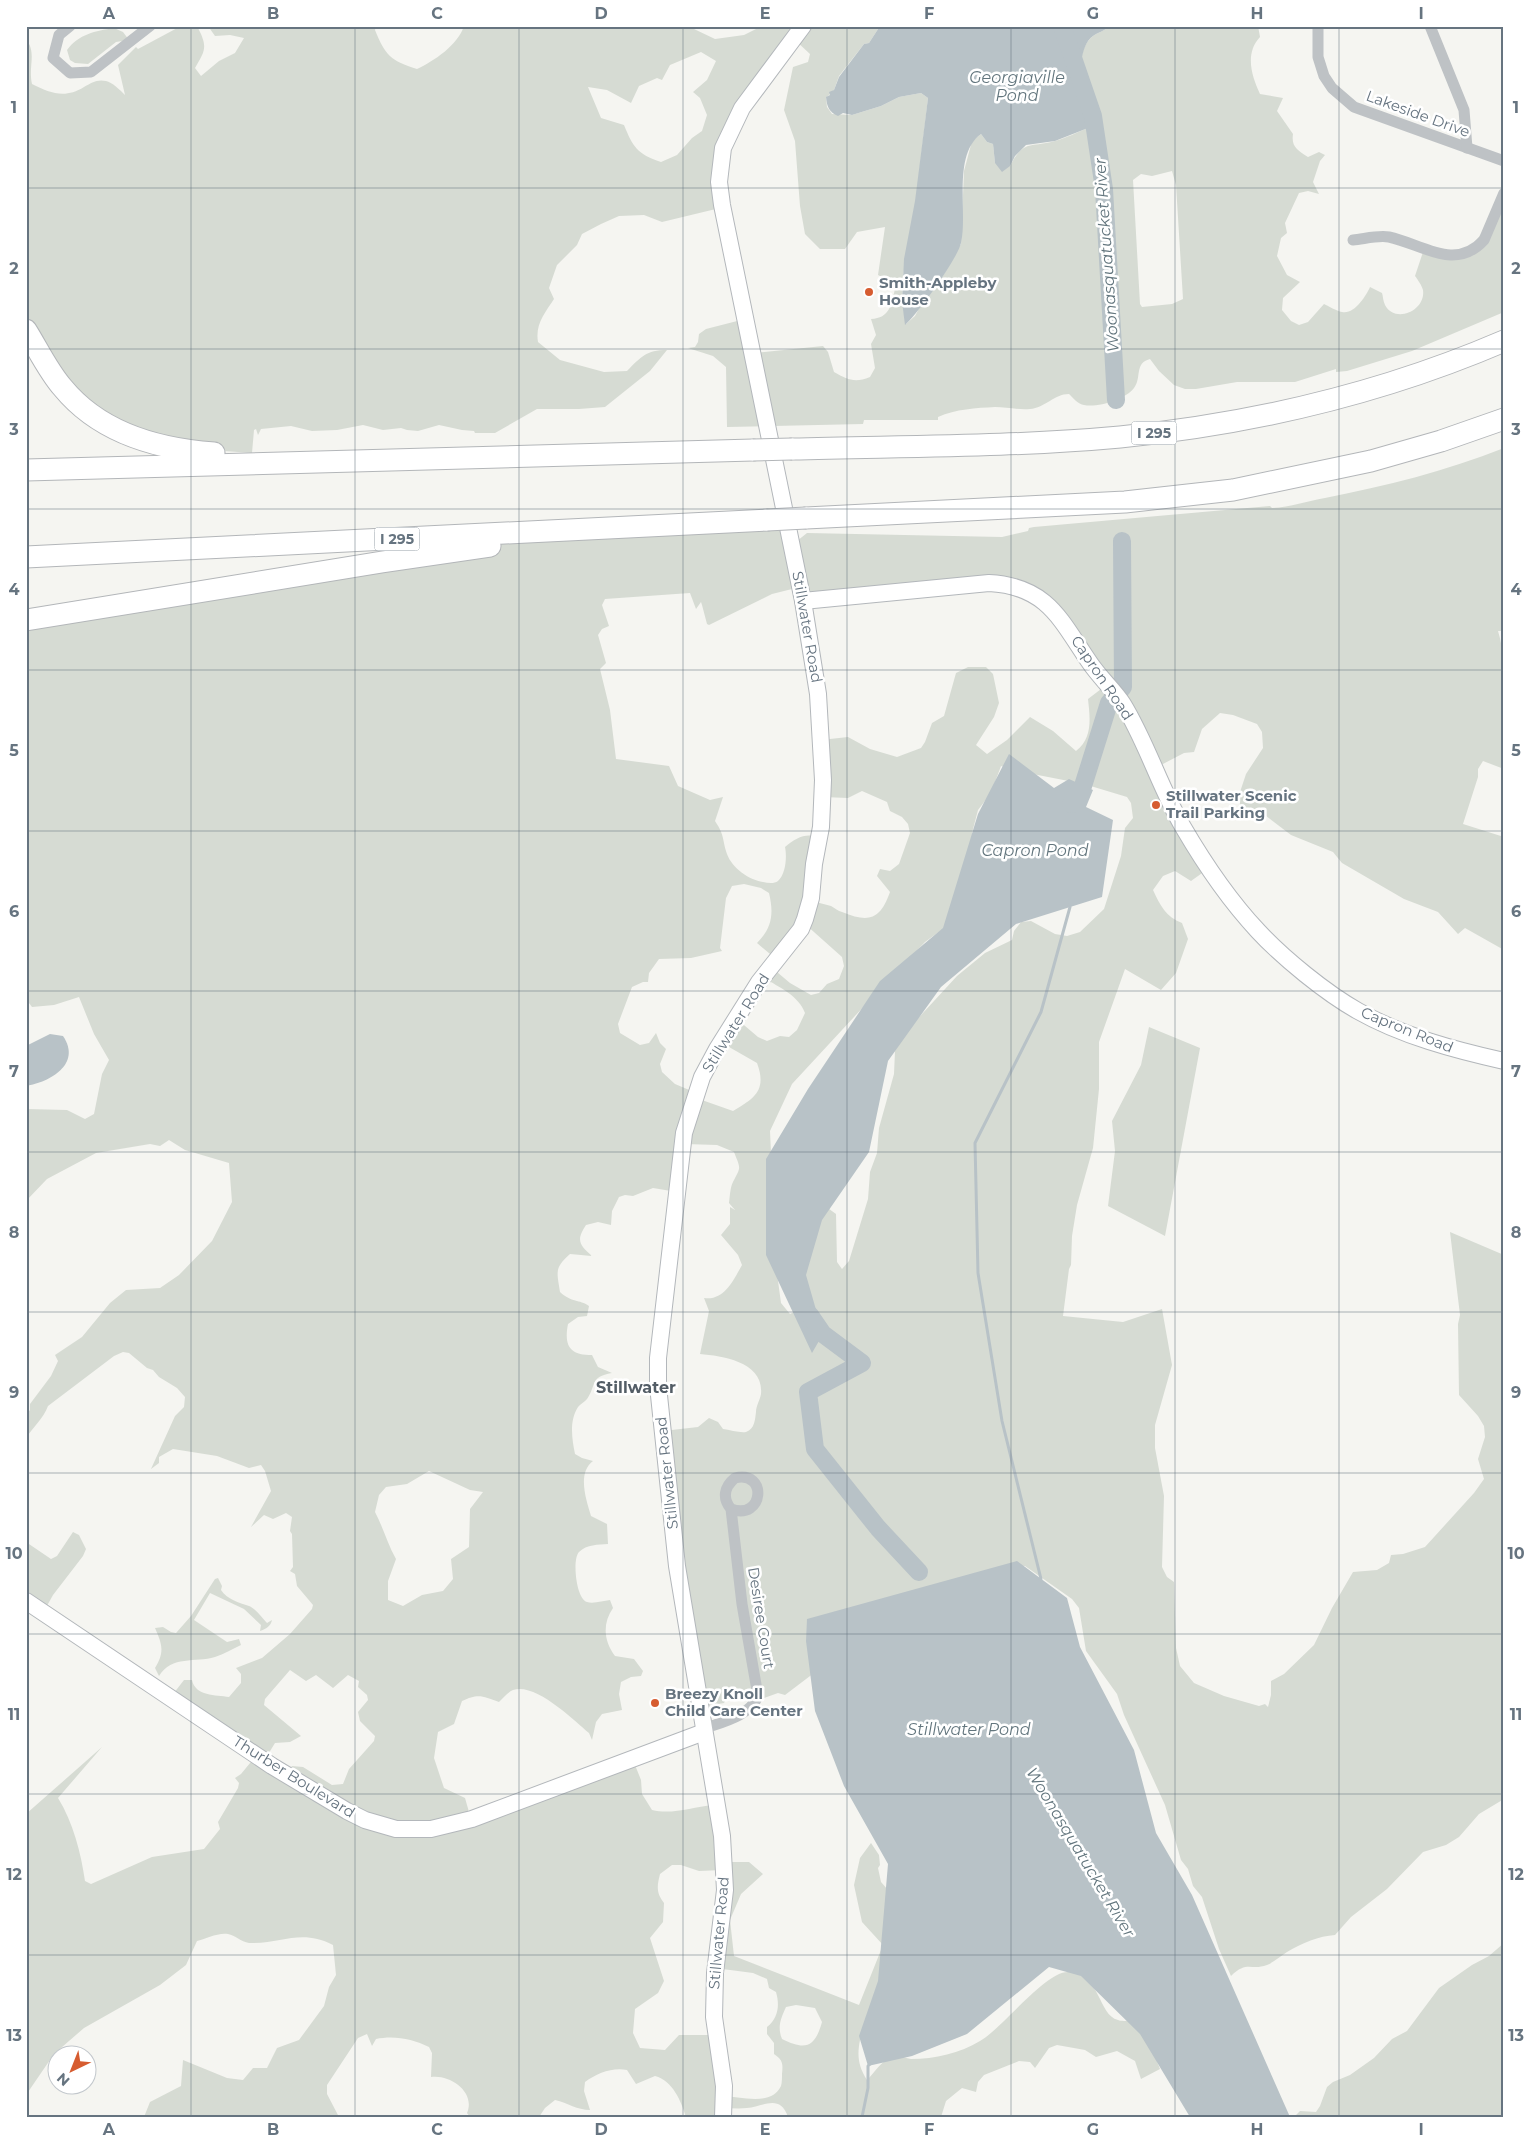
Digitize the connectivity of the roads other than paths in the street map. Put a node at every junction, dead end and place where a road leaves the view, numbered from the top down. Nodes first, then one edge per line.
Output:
1 (70, 26) edge
2 (150, 26) edge
3 (803, 26) edge
4 (1318, 26) edge
5 (1430, 26) edge
6 (1467, 148) junction
7 (1504, 161) edge
8 (1504, 192) edge
9 (1353, 240) dead end
10 (26, 330) edge
11 (1504, 341) edge
12 (1504, 419) edge
13 (311, 462) junction
14 (26, 470) edge
15 (635, 527) junction
16 (26, 557) edge
17 (803, 600) junction
18 (26, 620) edge
19 (1504, 1062) edge
20 (731, 1509) dead end
21 (26, 1601) edge
22 (704, 1731) junction
23 (720, 2116) edge

1 - 2 street
3 - 17 street, Stillwater Road
4 - 6 street, Lakeside Drive
5 - 6 street
6 - 7 street, Lakeside Drive
8 - 9 street
10 - 13 highway
11 - 13 highway, I 295, bridge
12 - 15 highway, I 295, bridge
13 - 14 highway, I 295
15 - 16 highway, I 295
15 - 18 highway
17 - 19 street, Capron Road
17 - 22 street, Stillwater Road
20 - 22 street, Desiree Court
21 - 22 street, Thurber Boulevard
22 - 23 street, Stillwater Road

